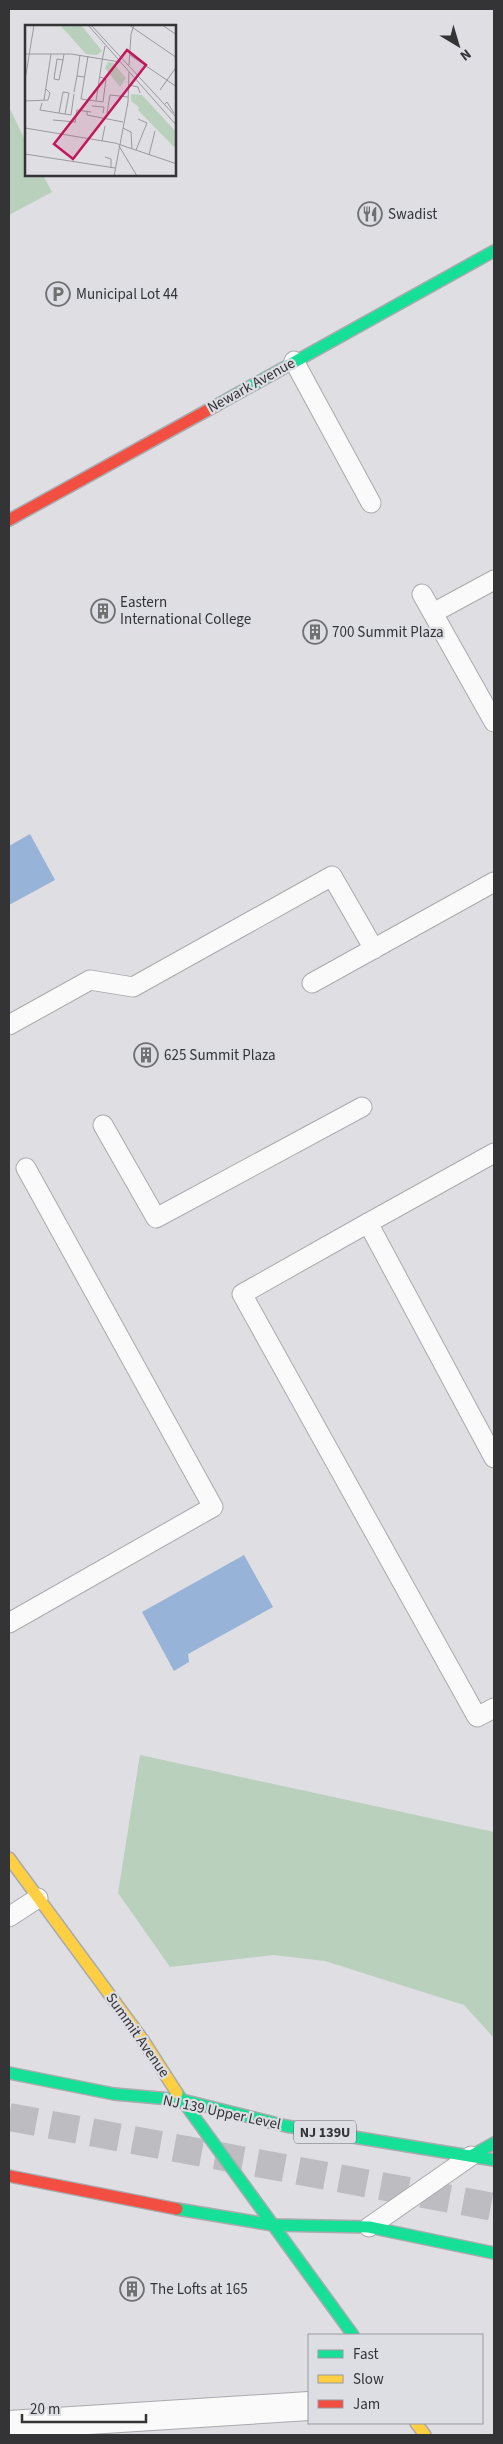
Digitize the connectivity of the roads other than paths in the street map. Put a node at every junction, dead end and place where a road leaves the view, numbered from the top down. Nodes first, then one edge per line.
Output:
1 (494, 251) edge
2 (294, 362) junction
3 (372, 503) dead end
4 (9, 520) edge
5 (494, 580) edge
6 (422, 594) dead end
7 (433, 613) junction
8 (494, 722) edge
9 (494, 882) edge
10 (374, 949) junction
11 (312, 983) dead end
12 (9, 1025) edge
13 (362, 1107) dead end
14 (103, 1125) dead end
15 (494, 1153) edge
16 (26, 1168) dead end
17 (368, 1223) junction
18 (494, 1458) edge
19 (9, 1623) edge
20 (494, 1708) edge
21 (9, 1858) edge
22 (38, 1898) junction
23 (9, 1916) edge
24 (9, 2074) edge
25 (182, 2100) junction
26 (494, 2143) edge
27 (470, 2156) junction
28 (494, 2160) edge
29 (9, 2176) edge
30 (274, 2225) junction
31 (369, 2227) junction
32 (494, 2253) edge
33 (352, 2334) edge
34 (308, 2406) edge
35 (417, 2424) edge
36 (9, 2425) edge
37 (425, 2435) edge

1 - 2 main road, Newark Avenue
2 - 3 lane
2 - 4 main road, Newark Avenue
5 - 7 lane
6 - 7 lane
7 - 8 lane
9 - 10 lane
10 - 11 lane
10 - 12 lane
13 - 14 lane
15 - 17 lane
16 - 19 lane
17 - 18 lane
17 - 20 lane
21 - 22 main road, Summit Avenue
22 - 23 lane
22 - 25 main road, Summit Avenue
24 - 25 main road, NJ 139 Upper Level / NJ 139U
25 - 27 main road, NJ 139 Upper Level / NJ 139U
25 - 30 main road, Summit Avenue
26 - 27 main road
27 - 28 main road, NJ 139 Upper Level / NJ 139U
27 - 31 lane
29 - 30 main road
30 - 31 main road
30 - 33 main road, Summit Avenue
31 - 32 main road
34 - 36 street
35 - 37 main road

